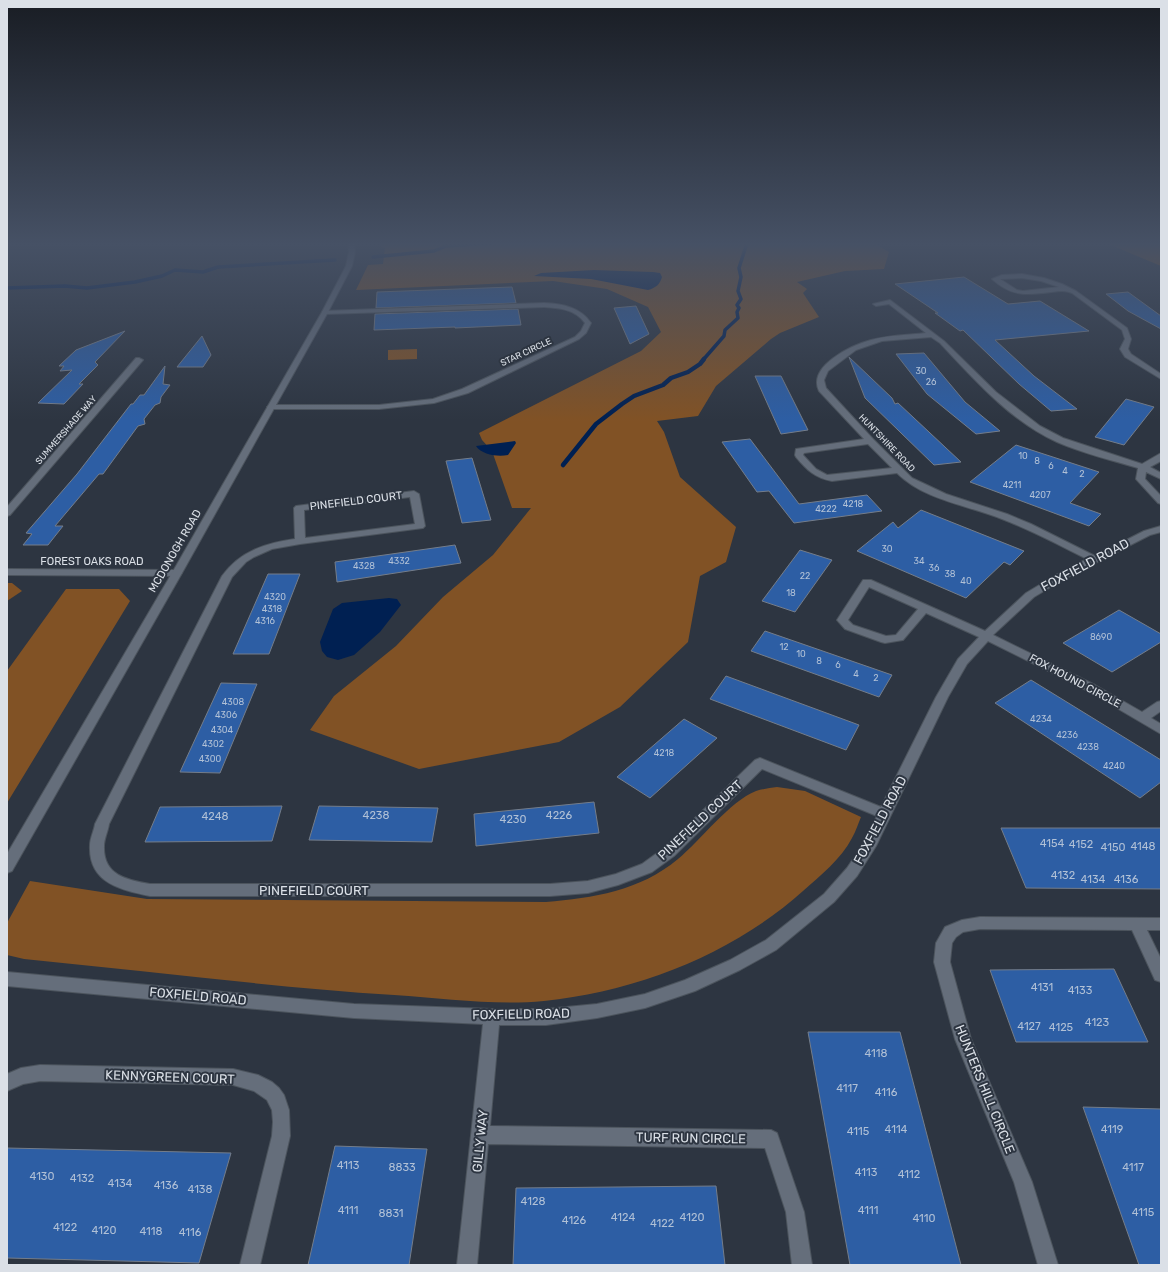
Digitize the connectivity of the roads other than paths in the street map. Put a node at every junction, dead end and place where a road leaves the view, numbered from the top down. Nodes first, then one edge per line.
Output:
1 (329, 302) edge
2 (887, 302) edge
3 (890, 302) edge
4 (1087, 302) edge
5 (876, 304) dead end
6 (324, 312) junction
7 (932, 335) junction
8 (139, 360) dead end
9 (1161, 377) edge
10 (271, 407) junction
11 (870, 441) junction
12 (1161, 456) edge
13 (1143, 467) junction
14 (898, 470) junction
15 (1161, 476) edge
16 (1161, 502) edge
17 (7, 513) edge
18 (1161, 529) edge
19 (300, 541) junction
20 (1096, 560) junction
21 (7, 572) edge
22 (177, 573) junction
23 (924, 608) junction
24 (986, 636) junction
25 (1161, 705) edge
26 (1143, 718) junction
27 (1161, 730) edge
28 (885, 814) junction
29 (7, 867) edge
30 (1136, 924) junction
31 (1161, 924) edge
32 (1161, 975) edge
33 (7, 979) edge
34 (492, 1017) junction
35 (7, 1083) edge
36 (481, 1135) junction
37 (250, 1265) edge
38 (467, 1265) edge
39 (802, 1265) edge
40 (1048, 1265) edge

1 - 6 street, MCDONOGH ROAD
2 - 5 street
3 - 7 street
4 - 9 street
6 - 10 street, MCDONOGH ROAD
6 - 10 street, STAR CIRCLE
7 - 11 street, HUNTSHIRE ROAD
7 - 13 street
8 - 17 street, SUMMERSHADE WAY
10 - 22 street, MCDONOGH ROAD
11 - 14 street, HUNTSHIRE ROAD
11 - 14 street
12 - 13 street
13 - 15 street
13 - 16 street
14 - 20 street, HUNTSHIRE ROAD
18 - 20 street, FOXFIELD ROAD
19 - 19 street, PINEFIELD COURT
19 - 28 street, PINEFIELD COURT
20 - 24 street, FOXFIELD ROAD
21 - 22 street, FOREST OAKS ROAD
22 - 29 street, MCDONOGH ROAD
23 - 23 street, FOX HOUND CIRCLE
23 - 24 street, FOX HOUND CIRCLE
24 - 26 street, FOX HOUND CIRCLE
24 - 28 street, FOXFIELD ROAD
25 - 26 street
26 - 27 street, FOX HOUND CIRCLE
28 - 34 street, FOXFIELD ROAD
30 - 31 street, HUNTERS HILL CIRCLE
30 - 32 street
30 - 40 street, HUNTERS HILL CIRCLE
33 - 34 street, FOXFIELD ROAD
34 - 36 street, GILLY WAY
35 - 37 street, KENNYGREEN COURT
36 - 38 street, GILLY WAY
36 - 39 street, TURF RUN CIRCLE

